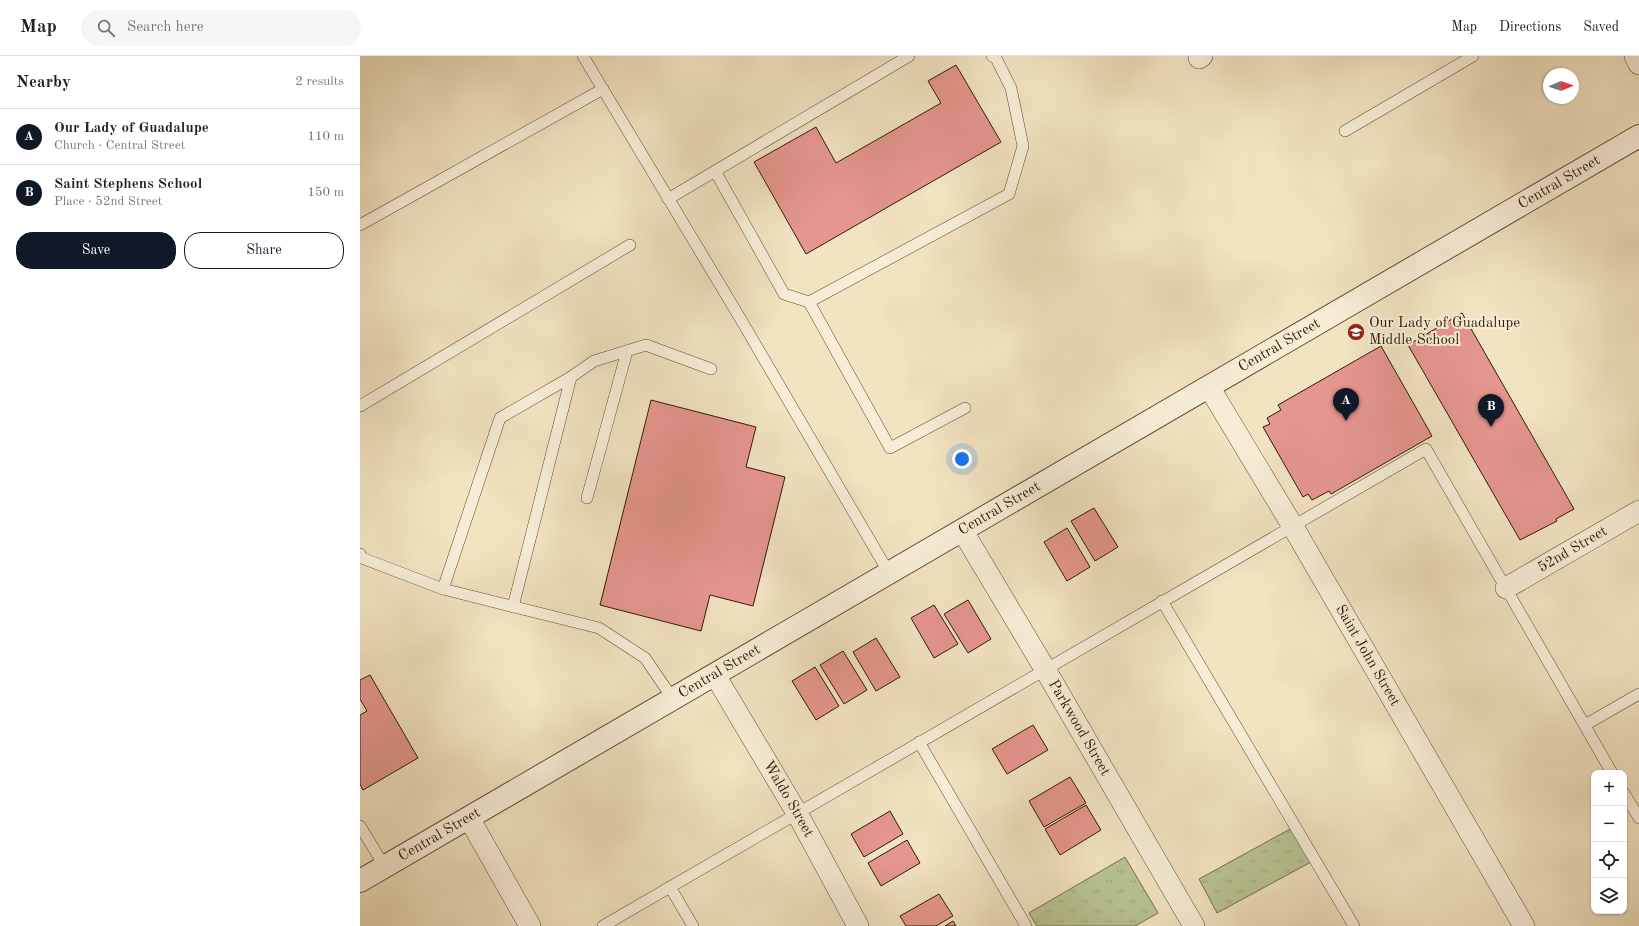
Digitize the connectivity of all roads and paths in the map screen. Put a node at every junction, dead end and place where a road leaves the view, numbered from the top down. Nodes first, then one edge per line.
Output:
1 (583, 56) edge
2 (909, 56) edge
3 (992, 56) edge
4 (1473, 56) edge
5 (1634, 56) edge
6 (1639, 64) edge
7 (603, 90) junction
8 (1346, 131) dead end
9 (1639, 136) edge
10 (715, 171) junction
11 (668, 199) junction
12 (360, 226) edge
13 (630, 245) dead end
14 (809, 302) junction
15 (627, 351) junction
16 (711, 369) dead end
17 (571, 377) junction
18 (1209, 387) junction
19 (360, 406) edge
20 (965, 408) dead end
21 (587, 498) dead end
22 (1639, 511) edge
23 (1292, 525) junction
24 (962, 530) junction
25 (360, 554) edge
26 (889, 573) junction
27 (443, 588) junction
28 (1506, 588) junction
29 (1162, 601) junction
30 (513, 607) junction
31 (1045, 669) junction
32 (715, 675) junction
33 (1639, 694) edge
34 (673, 699) junction
35 (1584, 725) junction
36 (919, 742) junction
37 (1610, 770) edge
38 (1627, 798) edge
39 (797, 813) junction
40 (469, 818) junction
41 (1639, 818) edge
42 (360, 826) edge
43 (385, 867) junction
44 (360, 881) edge
45 (670, 887) junction
46 (530, 926) edge
47 (603, 926) edge
48 (693, 926) edge
49 (858, 926) edge
50 (1026, 926) edge
51 (1194, 926) edge
52 (1354, 926) edge
53 (1524, 926) edge

1 - 7 lane
2 - 10 lane
3 - 14 lane
4 - 8 lane
5 - 6 street
7 - 11 lane
7 - 12 lane
9 - 18 street, Central Street
10 - 11 lane
10 - 14 lane
11 - 26 lane
13 - 19 lane
14 - 20 lane
15 - 16 lane
15 - 17 lane
15 - 21 lane
17 - 27 lane
17 - 30 lane
18 - 23 street, Saint John Street
18 - 24 street, Central Street
22 - 28 street, 52nd Street
23 - 28 lane
23 - 29 lane
23 - 53 street, Saint John Street
24 - 26 street, Central Street
24 - 31 street, Parkwood Street
25 - 27 lane
26 - 32 street, Central Street
27 - 30 lane
28 - 35 lane
29 - 31 lane
29 - 52 lane
30 - 34 lane
31 - 36 lane
31 - 51 street, Parkwood Street
32 - 34 street, Central Street
32 - 39 street, Waldo Street
33 - 35 lane
34 - 40 street, Central Street
35 - 37 lane
36 - 39 lane
36 - 50 lane
38 - 41 lane
39 - 45 lane
39 - 49 street, Waldo Street
40 - 43 street, Central Street
40 - 46 street
42 - 43 lane
43 - 44 street, Central Street
45 - 47 lane
45 - 48 lane

